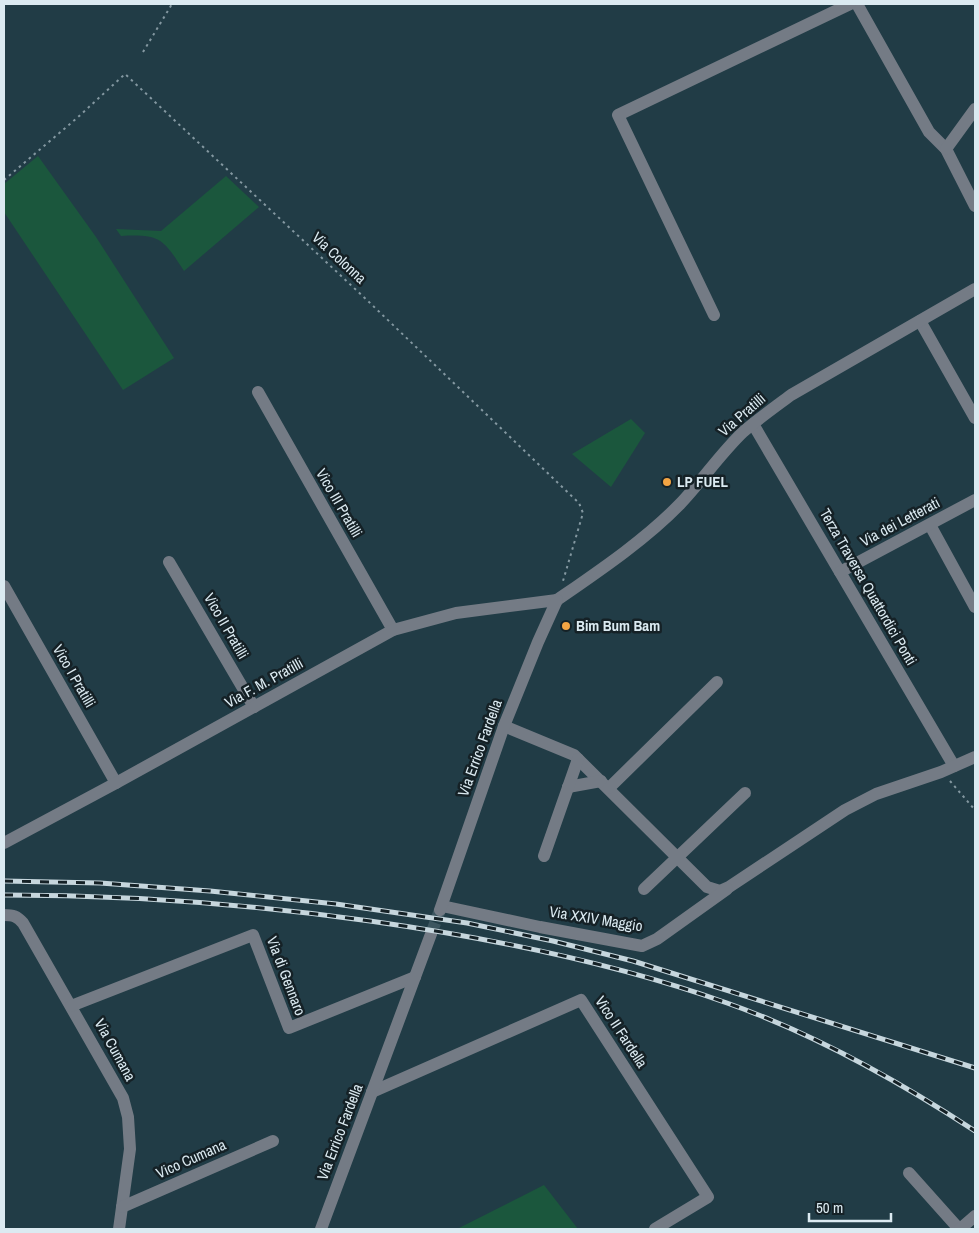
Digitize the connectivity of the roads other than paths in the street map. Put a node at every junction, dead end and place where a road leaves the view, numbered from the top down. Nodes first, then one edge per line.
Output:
1 (850, 4) edge
2 (857, 4) edge
3 (975, 109) edge
4 (946, 149) junction
5 (975, 206) edge
6 (975, 289) edge
7 (714, 315) dead end
8 (920, 321) junction
9 (258, 392) dead end
10 (975, 418) edge
11 (753, 424) junction
12 (975, 500) edge
13 (930, 525) junction
14 (170, 562) dead end
15 (840, 572) junction
16 (4, 586) edge
17 (557, 600) junction
18 (975, 607) edge
19 (393, 630) junction
20 (717, 682) dead end
21 (254, 707) junction
22 (504, 726) junction
23 (975, 757) edge
24 (578, 760) junction
25 (954, 766) junction
26 (116, 783) junction
27 (605, 785) junction
28 (568, 787) junction
29 (745, 793) dead end
30 (4, 843) edge
31 (544, 856) dead end
32 (677, 859) junction
33 (730, 887) junction
34 (644, 889) dead end
35 (441, 908) joint
36 (4, 915) edge
37 (431, 934) tunnel mouth
38 (415, 977) junction
39 (71, 1006) junction
40 (372, 1092) junction
41 (273, 1141) dead end
42 (909, 1172) dead end
43 (122, 1207) junction
44 (975, 1216) edge
45 (119, 1229) edge
46 (321, 1229) edge
47 (655, 1229) edge
48 (959, 1229) edge

1 - 7 street
2 - 4 street
3 - 4 street
4 - 5 street
6 - 8 street, Via Pratilli
8 - 10 street
8 - 11 street, Via Pratilli
9 - 19 street, Vico III Pratilli
11 - 15 street, Terza Traversa Quattordici Ponti
11 - 17 street, Via Pratilli
12 - 13 street, Via dei Letterati
13 - 15 street, Via dei Letterati
13 - 18 street
14 - 21 street, Vico II Pratilli
15 - 25 street, Terza Traversa Quattordici Ponti
16 - 26 street, Vico I Pratilli
17 - 19 street, Via F. M. Pratilli
17 - 22 street, Via Errico Fardella
19 - 21 street, Via F. M. Pratilli
20 - 27 street
21 - 26 street, Via F. M. Pratilli
22 - 24 street
22 - 35 street, Via Errico Fardella
23 - 25 street
24 - 27 street
24 - 28 street
25 - 33 street, Via XXIV Maggio
26 - 30 street, Via F. M. Pratilli
27 - 28 street
27 - 32 street
28 - 31 street
29 - 32 street
32 - 33 street
32 - 34 street
33 - 35 street, Via XXIV Maggio
36 - 39 street, Via Cumana
37 - 38 street, Via Errico Fardella
38 - 39 street, Via di Gennaro
38 - 40 street, Via Errico Fardella
39 - 43 street, Via Cumana
40 - 46 street, Via Errico Fardella
40 - 47 street, Vico II Fardella
41 - 43 street, Vico Cumana
42 - 48 street
43 - 45 street, Via Cumana
44 - 48 street

